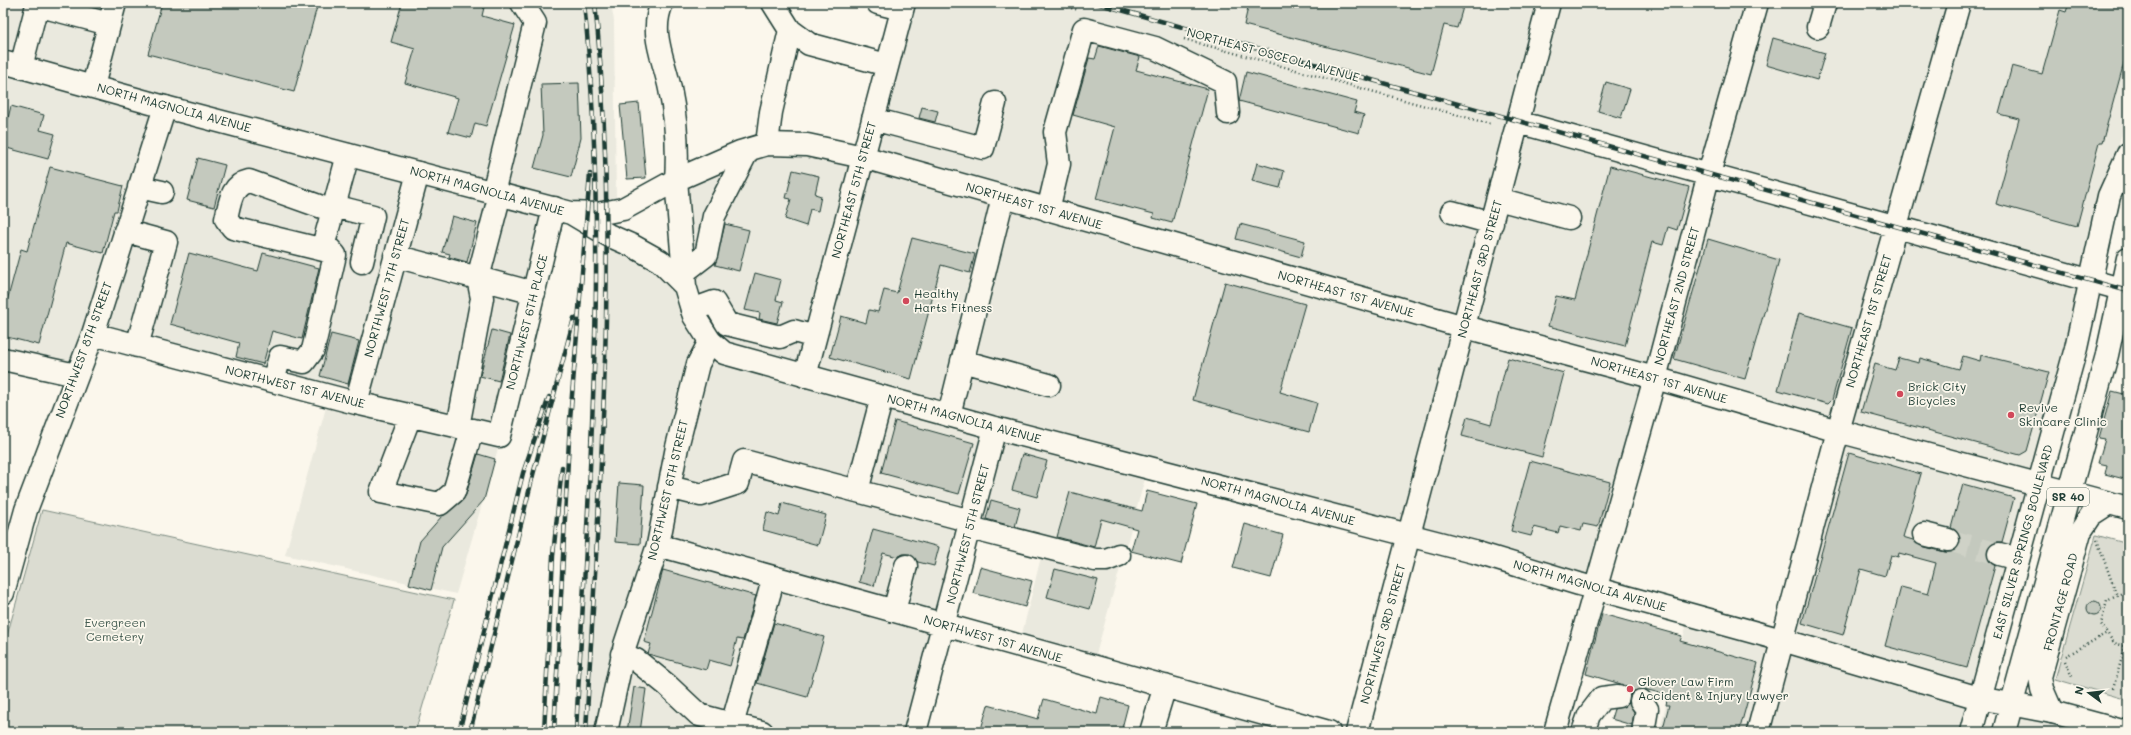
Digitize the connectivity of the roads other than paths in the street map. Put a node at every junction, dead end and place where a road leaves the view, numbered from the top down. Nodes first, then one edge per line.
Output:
1 (115, 3) edge
2 (522, 3) edge
3 (662, 3) edge
4 (773, 3) edge
5 (878, 3) edge
6 (1549, 3) edge
7 (1757, 3) edge
8 (1825, 3) edge
9 (1959, 3) edge
10 (33, 4) edge
11 (903, 6) edge
12 (109, 24) junction
13 (1818, 27) dead end
14 (790, 30) junction
15 (12, 64) edge
16 (887, 65) junction
17 (93, 86) junction
18 (995, 103) dead end
19 (165, 107) junction
20 (1228, 113) dead end
21 (873, 119) junction
22 (1518, 122) junction
23 (757, 147) junction
24 (2128, 154) edge
25 (348, 155) junction
26 (863, 156) junction
27 (418, 173) junction
28 (1709, 174) junction
29 (676, 180) junction
30 (140, 187) junction
31 (162, 192) dead end
32 (496, 194) junction
33 (1003, 197) junction
34 (1498, 199) junction
35 (333, 208) junction
36 (1048, 210) junction
37 (563, 211) junction
38 (1452, 212) dead end
39 (1569, 218) dead end
40 (1492, 223) junction
41 (1896, 226) junction
42 (125, 231) junction
43 (333, 254) junction
44 (2128, 258) edge
45 (362, 262) junction
46 (393, 263) junction
47 (478, 278) junction
48 (684, 279) junction
49 (2092, 281) junction
50 (2125, 291) edge
51 (534, 293) junction
52 (692, 310) junction
53 (1465, 327) junction
54 (93, 334) junction
55 (816, 337) junction
56 (710, 342) junction
57 (137, 346) junction
58 (3, 359) edge
59 (962, 362) junction
60 (76, 375) junction
61 (805, 376) junction
62 (1655, 378) junction
63 (273, 381) junction
64 (1049, 385) dead end
65 (882, 397) junction
66 (356, 403) junction
67 (949, 415) junction
68 (410, 416) junction
69 (995, 428) junction
70 (465, 429) junction
71 (1838, 431) junction
72 (499, 436) joint
73 (2038, 484) junction
74 (669, 487) junction
75 (857, 491) junction
76 (2070, 492) junction
77 (2118, 505) edge
78 (970, 524) junction
79 (1924, 534) dead end
80 (1410, 535) junction
81 (1948, 540) tunnel mouth
82 (658, 544) junction
83 (1119, 555) dead end
84 (906, 566) dead end
85 (774, 577) junction
86 (1595, 589) junction
87 (3, 593) edge
88 (894, 611) junction
89 (944, 625) junction
90 (1782, 640) junction
91 (622, 654) junction
92 (1165, 686) junction
93 (1618, 696) dead end
94 (1979, 698) junction
95 (1641, 702) dead end
96 (2012, 704) junction
97 (2052, 712) junction
98 (732, 725) junction
99 (606, 732) edge
100 (762, 732) edge
101 (914, 732) edge
102 (1151, 732) edge
103 (1329, 732) edge
104 (1357, 732) edge
105 (1555, 732) edge
106 (1583, 732) edge
107 (1643, 732) edge
108 (1758, 732) edge
109 (1970, 732) edge
110 (2004, 732) edge
111 (2126, 732) edge

1 - 12 street
2 - 32 street
3 - 29 street
4 - 14 street
5 - 11 street
6 - 22 street, NORTHEAST 3RD STREET
7 - 28 street, NORTHEAST 2ND STREET
8 - 13 street
9 - 41 street, NORTHEAST 1ST STREET
10 - 12 street
10 - 15 street
11 - 16 street, NORTHEAST 5TH STREET
12 - 17 street
14 - 16 street
14 - 23 street
15 - 17 street, NORTH MAGNOLIA AVENUE
16 - 21 street, NORTHEAST 5TH STREET
17 - 19 street, NORTH MAGNOLIA AVENUE
18 - 21 street
19 - 25 street, NORTH MAGNOLIA AVENUE
19 - 30 street, NORTHWEST 8TH STREET
20 - 36 street
21 - 26 street, NORTHEAST 5TH STREET
22 - 28 street
22 - 34 street, NORTHEAST 3RD STREET
23 - 26 street, NORTHEAST 1ST AVENUE
23 - 29 street, NORTHEAST 1ST AVENUE
23 - 48 street
24 - 49 street, EAST SILVER SPRINGS BOULEVARD / SR 40
25 - 27 street, NORTH MAGNOLIA AVENUE
25 - 35 street
26 - 33 street, NORTHEAST 1ST AVENUE
26 - 55 street, NORTHEAST 5TH STREET
27 - 32 street, NORTH MAGNOLIA AVENUE
27 - 46 street, NORTHWEST 7TH STREET
28 - 41 street
28 - 62 street, NORTHEAST 2ND STREET
29 - 37 street, NORTHEAST 1ST AVENUE
29 - 48 street
30 - 31 street
30 - 42 street, NORTHWEST 8TH STREET
32 - 37 street, NORTH MAGNOLIA AVENUE
32 - 47 street
33 - 36 street, NORTHEAST 1ST AVENUE
33 - 59 street
34 - 39 street
34 - 40 street, NORTHEAST 3RD STREET
35 - 43 street
35 - 43 street
35 - 45 street
36 - 53 street, NORTHEAST 1ST AVENUE
37 - 48 street, NORTH MAGNOLIA AVENUE
37 - 51 street, NORTHWEST 6TH PLACE
38 - 40 street
40 - 53 street, NORTHEAST 3RD STREET
41 - 49 street
41 - 71 street, NORTHEAST 1ST STREET
42 - 54 street, NORTHWEST 8TH STREET
42 - 57 street
43 - 45 street
43 - 63 street
44 - 50 street, SR 40
45 - 46 street
46 - 47 street
46 - 66 street, NORTHWEST 7TH STREET
47 - 51 street
47 - 70 street
48 - 52 street, NORTH MAGNOLIA AVENUE
49 - 50 street
49 - 73 street, EAST SILVER SPRINGS BOULEVARD / SR 40
50 - 76 street, SR 40
51 - 72 street, NORTHWEST 6TH PLACE
52 - 55 street
52 - 56 street, NORTH MAGNOLIA AVENUE
53 - 62 street, NORTHEAST 1ST AVENUE
53 - 80 street, NORTHEAST 3RD STREET
54 - 57 street, NORTHWEST 1ST AVENUE
54 - 60 street, NORTHWEST 8TH STREET
55 - 61 street, NORTHEAST 5TH STREET
56 - 61 street, NORTH MAGNOLIA AVENUE
56 - 74 street, NORTHWEST 6TH STREET
57 - 63 street, NORTHWEST 1ST AVENUE
58 - 60 street
59 - 64 street
59 - 67 street
60 - 87 street, NORTHWEST 8TH STREET
61 - 65 street, NORTH MAGNOLIA AVENUE
62 - 71 street, NORTHEAST 1ST AVENUE
62 - 86 street, NORTHEAST 2ND STREET
63 - 66 street, NORTHWEST 1ST AVENUE
65 - 67 street, NORTH MAGNOLIA AVENUE
65 - 75 street
66 - 68 street, NORTHWEST 1ST AVENUE
67 - 69 street, NORTH MAGNOLIA AVENUE
68 - 70 street, NORTHWEST 1ST AVENUE
68 - 70 street
69 - 78 street, NORTHWEST 5TH STREET
69 - 80 street, NORTH MAGNOLIA AVENUE
70 - 72 street, NORTHWEST 1ST AVENUE
71 - 73 street, NORTHEAST 1ST AVENUE
71 - 90 street, NORTHEAST 1ST STREET
73 - 76 street, NORTHEAST 1ST AVENUE
73 - 94 street, EAST SILVER SPRINGS BOULEVARD / SR 40
74 - 75 street
74 - 82 street, NORTHWEST 6TH STREET
75 - 78 street
76 - 77 street, NORTHEAST 1ST AVENUE
76 - 96 street, SR 40
77 - 97 street, FRONTAGE ROAD
78 - 83 street
78 - 89 street, NORTHWEST 5TH STREET
79 - 81 street
80 - 86 street, NORTH MAGNOLIA AVENUE
80 - 104 street, NORTHWEST 3RD STREET
82 - 85 street, NORTHWEST 1ST AVENUE
82 - 91 street, NORTHWEST 6TH STREET
84 - 88 street
85 - 88 street, NORTHWEST 1ST AVENUE
85 - 98 street
86 - 90 street, NORTH MAGNOLIA AVENUE
86 - 105 street, NORTHEAST 2ND STREET
88 - 89 street, NORTHWEST 1ST AVENUE
89 - 92 street, NORTHWEST 1ST AVENUE
89 - 101 street, NORTHWEST 5TH STREET
90 - 94 street, NORTH MAGNOLIA AVENUE
90 - 108 street, NORTHEAST 1ST STREET
91 - 98 street
91 - 99 street, NORTHWEST 6TH STREET
92 - 102 street
92 - 103 street, NORTHWEST 1ST AVENUE
93 - 106 street
94 - 96 street, NORTH MAGNOLIA AVENUE
94 - 109 street, SR 40
95 - 107 street
96 - 97 street, NORTH MAGNOLIA AVENUE
96 - 110 street, SR 40
97 - 111 street, NORTH MAGNOLIA AVENUE
98 - 100 street

